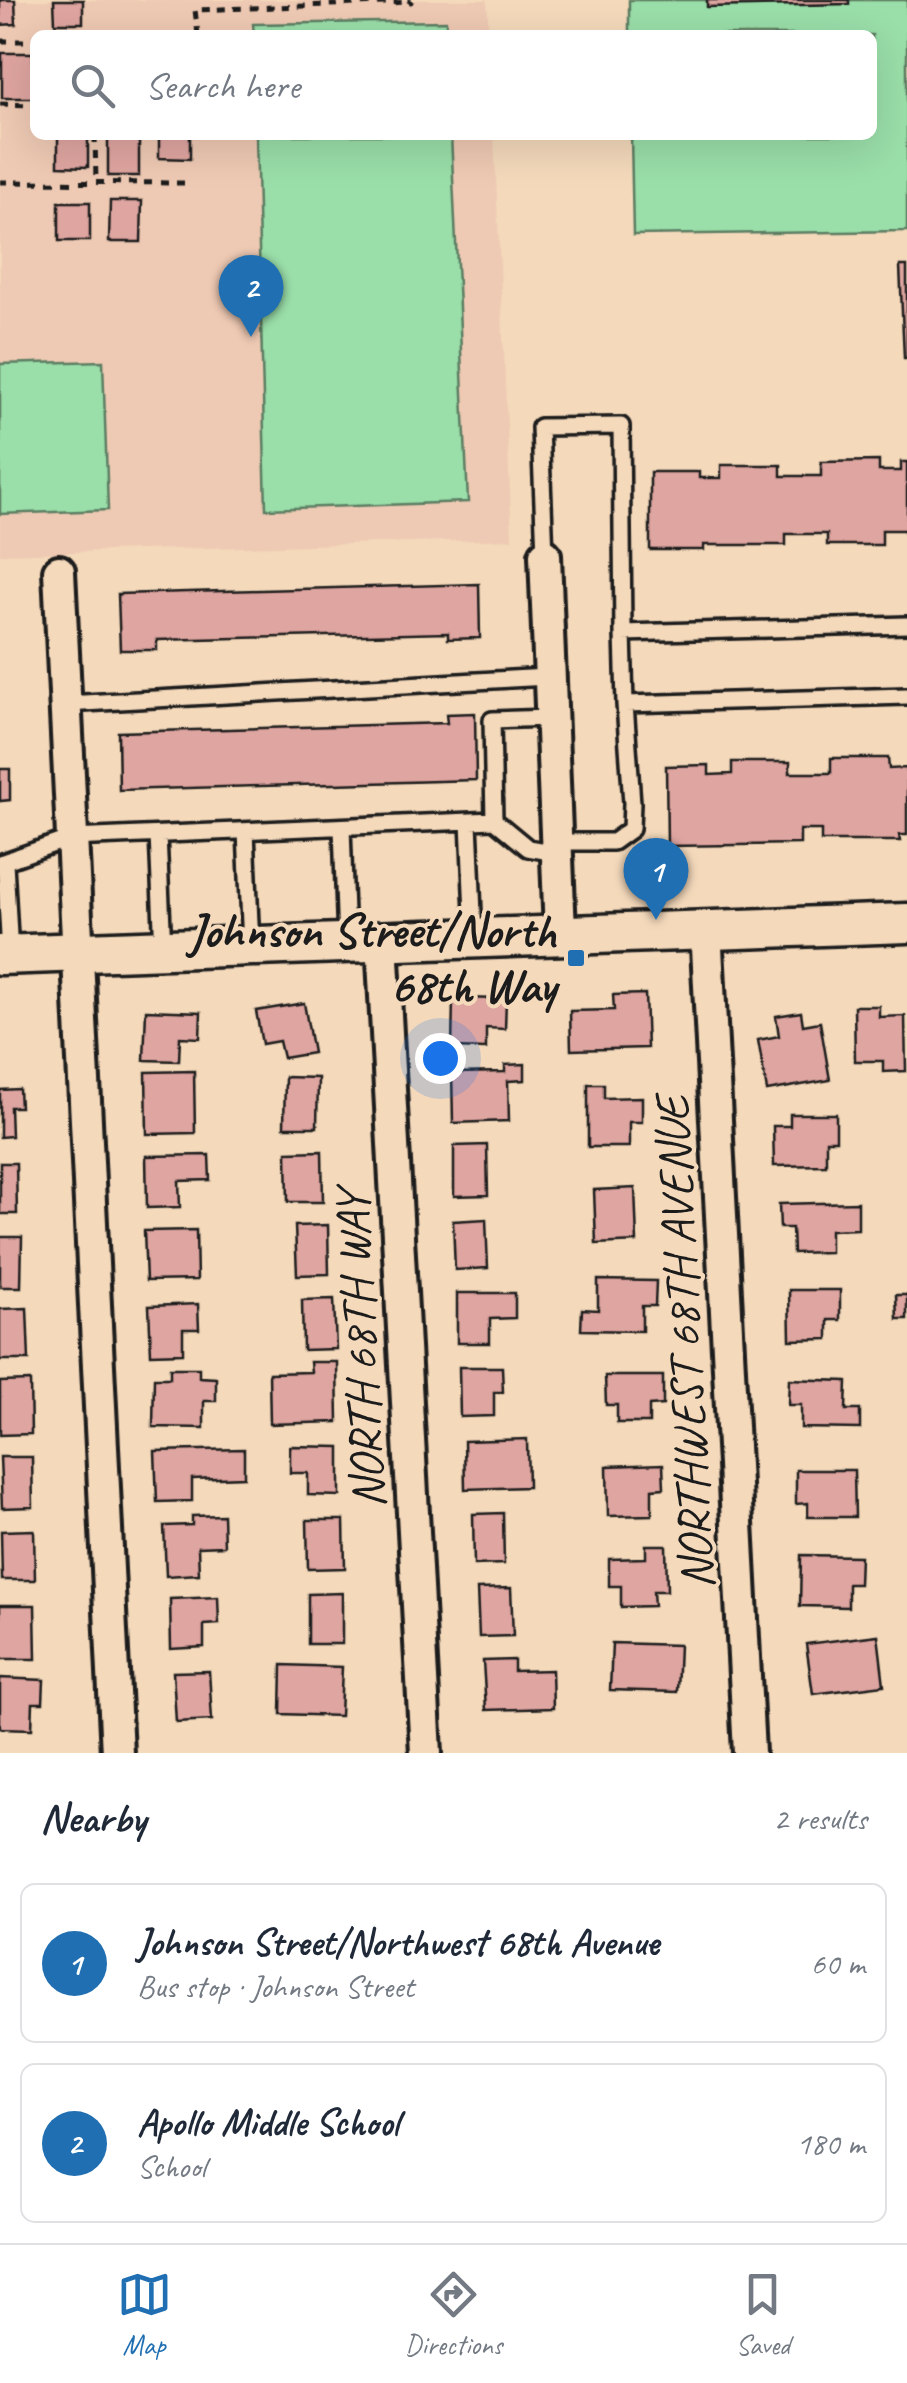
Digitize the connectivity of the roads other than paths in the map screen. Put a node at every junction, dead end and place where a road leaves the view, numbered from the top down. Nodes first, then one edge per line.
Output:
1 (545, 555) joint
2 (59, 571) dead end
3 (907, 625) edge
4 (624, 634) junction
5 (548, 677) junction
6 (907, 696) edge
7 (66, 704) junction
8 (624, 704) junction
9 (550, 718) junction
10 (494, 820) junction
11 (468, 822) junction
12 (342, 827) junction
13 (246, 831) junction
14 (158, 835) junction
15 (71, 838) junction
16 (556, 848) junction
17 (3, 863) edge
18 (907, 922) edge
19 (706, 928) junction
20 (560, 933) junction
21 (474, 937) junction
22 (364, 942) junction
23 (251, 947) junction
24 (162, 950) junction
25 (76, 954) junction
26 (5, 955) edge
27 (117, 1753) edge
28 (426, 1753) edge
29 (749, 1753) edge

1 - 4 lane
1 - 5 street
2 - 7 street
3 - 4 lane
4 - 8 lane
5 - 7 lane
5 - 9 street
6 - 8 lane
7 - 15 street
8 - 16 lane
9 - 10 lane
9 - 16 street
10 - 11 lane
10 - 16 lane
11 - 12 lane
11 - 21 lane
12 - 13 lane
12 - 22 lane
13 - 14 lane
13 - 23 lane
14 - 15 lane
14 - 24 lane
15 - 17 lane
15 - 25 street
16 - 20 street
17 - 26 lane
18 - 19 street
19 - 20 street
19 - 29 street, NORTHWEST 68TH AVENUE
20 - 21 street
21 - 22 street
22 - 23 street
22 - 28 street, NORTH 68TH WAY
23 - 24 street
24 - 25 street
25 - 26 street
25 - 27 street

